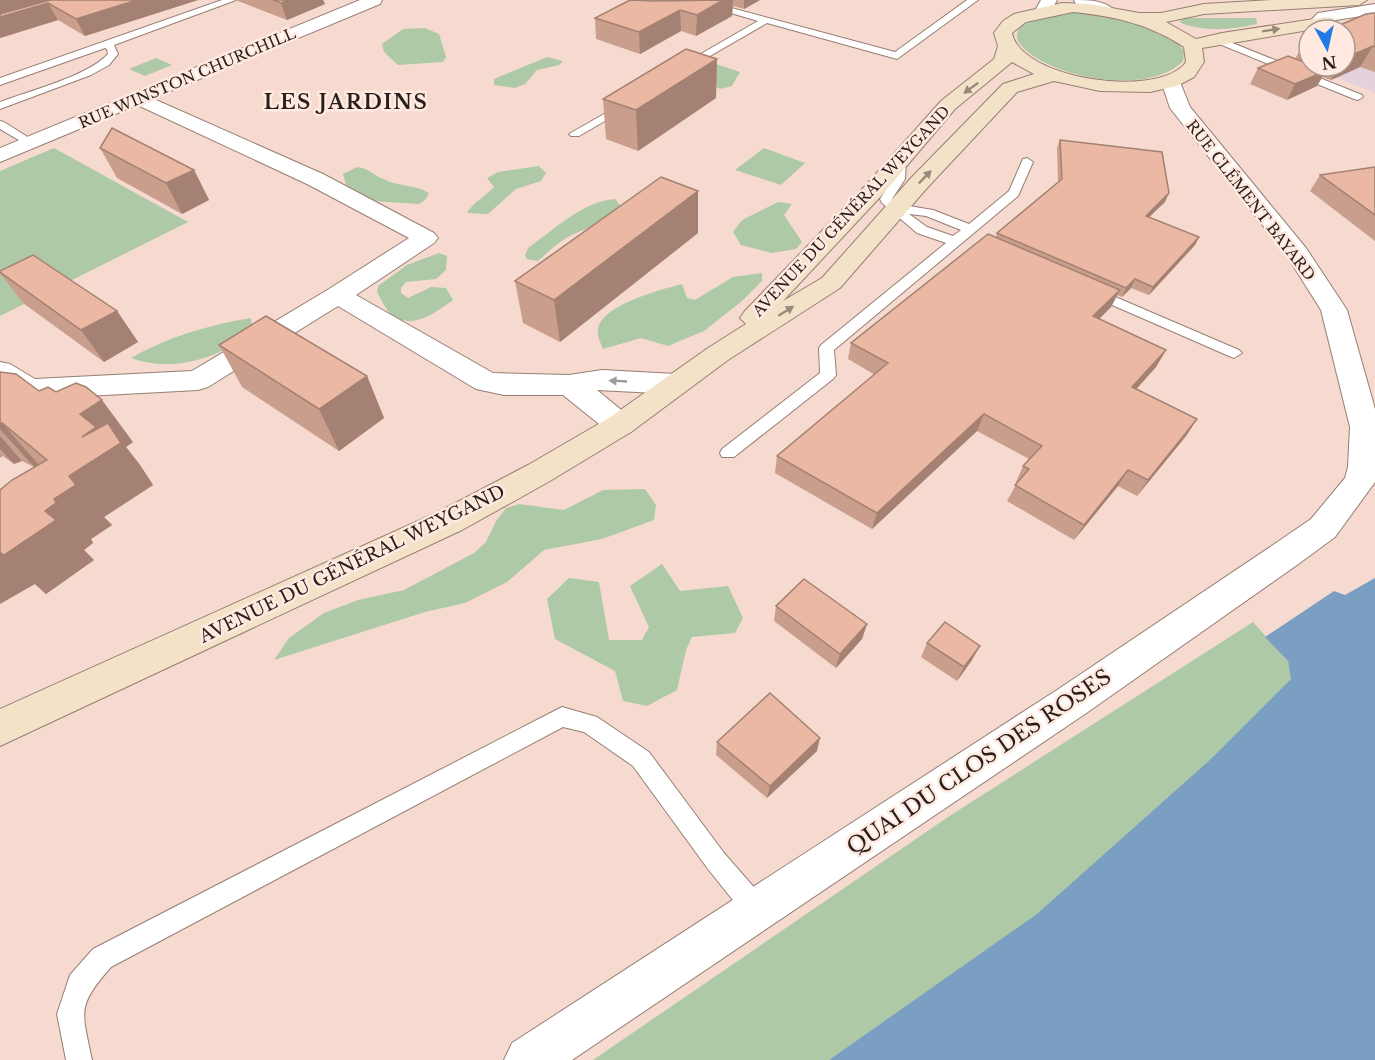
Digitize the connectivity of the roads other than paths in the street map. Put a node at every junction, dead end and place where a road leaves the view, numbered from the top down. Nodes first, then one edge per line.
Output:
1 (231, 0) edge
2 (374, 0) edge
3 (692, 0) edge
4 (973, 0) edge
5 (1082, 0) edge
6 (1359, 0) edge
7 (1047, 5) edge
8 (1375, 9) edge
9 (1106, 10) junction
10 (1375, 14) edge
11 (1142, 17) junction
12 (1323, 18) edge
13 (1349, 18) edge
14 (764, 21) junction
15 (1297, 26) edge
16 (1215, 39) junction
17 (106, 44) junction
18 (1007, 45) junction
19 (1193, 45) junction
20 (673, 74) edge
21 (1056, 75) junction
22 (1171, 81) junction
23 (0, 82) edge
24 (1134, 86) junction
25 (1358, 97) dead end
26 (138, 98) junction
27 (634, 100) edge
28 (0, 106) edge
29 (1180, 108) junction
30 (0, 124) edge
31 (575, 134) dead end
32 (31, 143) junction
33 (0, 156) edge
34 (900, 160) junction
35 (1027, 162) dead end
36 (897, 208) junction
37 (967, 237) junction
38 (1083, 287) edge
39 (338, 295) junction
40 (1233, 353) dead end
41 (718, 354) junction
42 (0, 371) edge
43 (676, 384) junction
44 (568, 385) junction
45 (620, 425) junction
46 (1370, 428) edge
47 (728, 453) dead end
48 (0, 728) edge
49 (757, 910) junction
50 (79, 1060) edge
51 (530, 1060) edge

1 - 17 lane
2 - 26 street, RUE WINSTON CHURCHILL
3 - 14 lane
4 - 14 lane
5 - 9 street
6 - 11 main road
7 - 9 main road, AVENUE DU GÉNÉRAL WEYGAND
7 - 18 main road, AVENUE DU GÉNÉRAL WEYGAND
8 - 12 street
9 - 11 main road, AVENUE DU GÉNÉRAL WEYGAND
10 - 13 main road
11 - 19 main road
14 - 20 lane
16 -> 15 main road
16 - 19 main road
16 - 25 lane
17 - 23 lane
17 - 28 lane
18 - 21 main road
18 -> 34 main road, AVENUE DU GÉNÉRAL WEYGAND
19 - 22 main road
21 - 24 main road
36 -> 21 main road, AVENUE DU GÉNÉRAL WEYGAND
22 - 24 main road
22 - 29 street, RUE CLÉMENT BAYARD
24 - 29 street, RUE CLÉMENT BAYARD
26 - 32 street, RUE WINSTON CHURCHILL
26 - 39 street
27 - 31 lane
29 - 46 street, RUE CLÉMENT BAYARD
30 - 32 lane
32 - 33 street, RUE WINSTON CHURCHILL
34 - 36 lane
34 - 41 main road, AVENUE DU GÉNÉRAL WEYGAND
35 - 37 lane
36 - 37 lane
36 - 37 lane
41 -> 36 main road, AVENUE DU GÉNÉRAL WEYGAND
37 - 47 lane
38 - 40 lane
39 - 42 street
39 - 44 street
41 - 43 main road, AVENUE DU GÉNÉRAL WEYGAND
43 -> 44 street
43 - 45 main road, AVENUE DU GÉNÉRAL WEYGAND
44 - 45 street
45 - 48 main road, AVENUE DU GÉNÉRAL WEYGAND
46 - 49 street, QUAI DU CLOS DES ROSES
49 - 50 lane
49 - 51 street, QUAI DU CLOS DES ROSES

